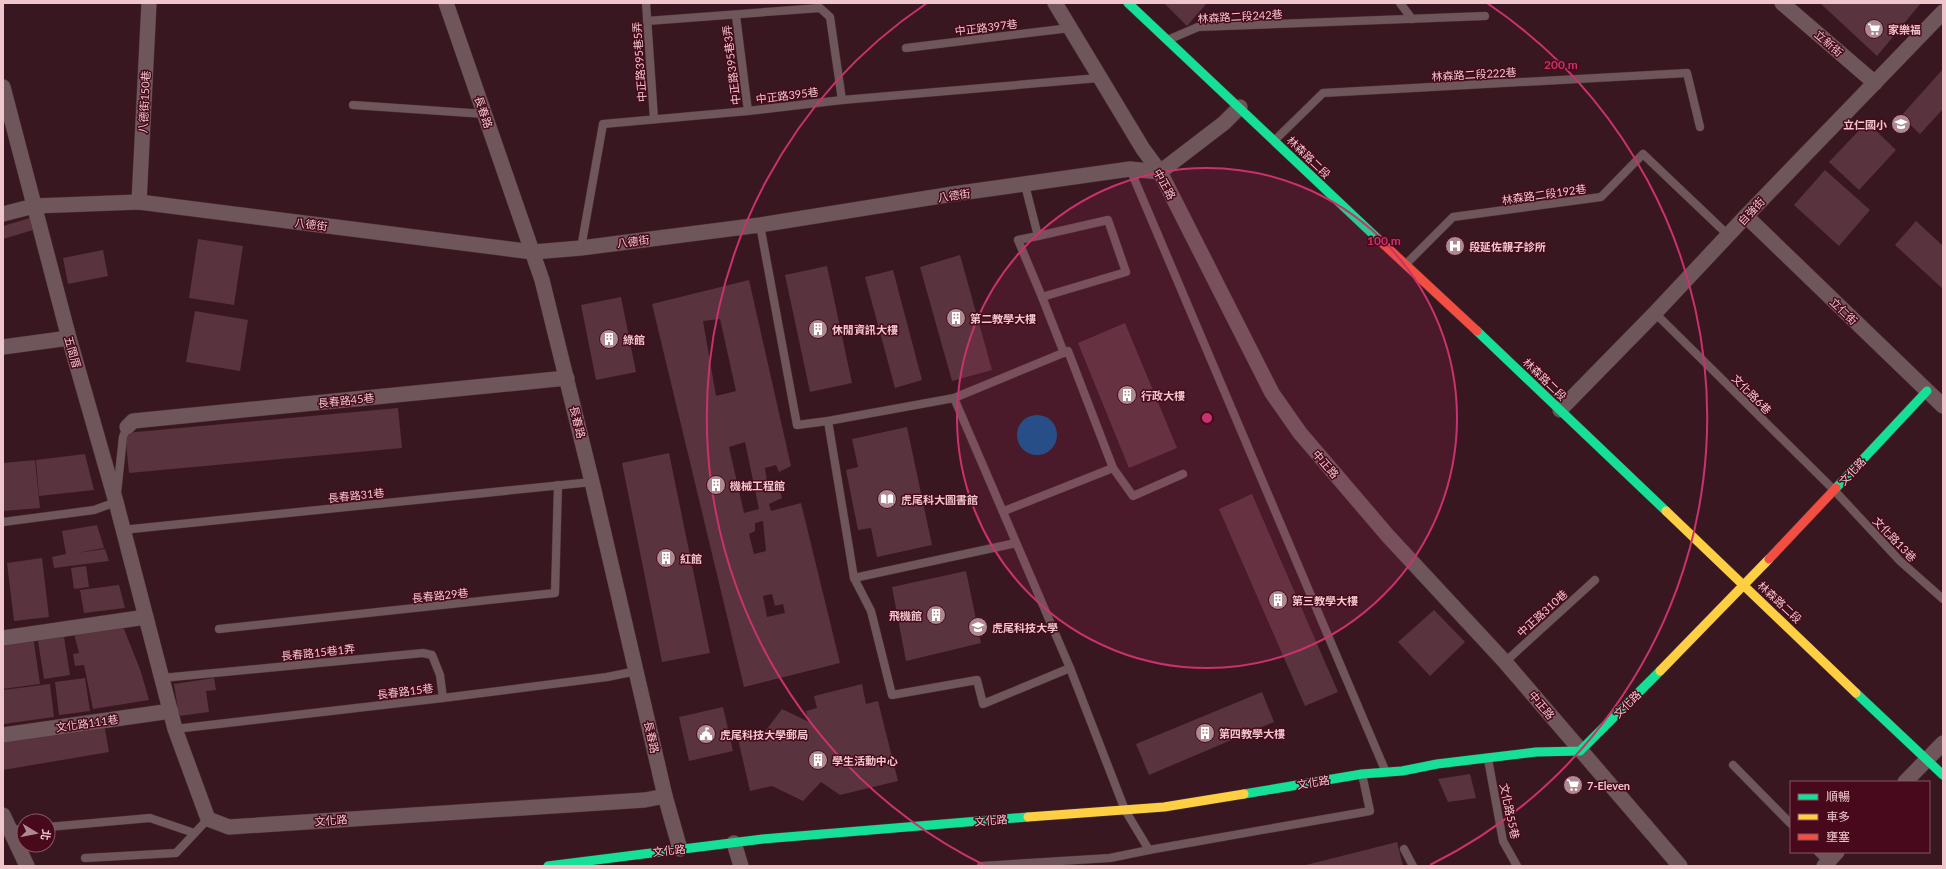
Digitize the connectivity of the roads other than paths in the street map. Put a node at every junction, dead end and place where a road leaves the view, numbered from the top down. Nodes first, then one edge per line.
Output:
1 (149, 3) edge
2 (446, 3) edge
3 (646, 3) edge
4 (1055, 3) edge
5 (1128, 3) edge
6 (1400, 3) edge
7 (1782, 3) edge
8 (1943, 12) edge
9 (736, 16) junction
10 (1485, 16) dead end
11 (1412, 19) junction
12 (647, 21) junction
13 (1070, 28) junction
14 (1167, 40) junction
15 (906, 48) dead end
16 (1099, 78) junction
17 (1875, 83) junction
18 (3, 87) edge
19 (842, 100) junction
20 (353, 105) dead end
21 (1240, 107) junction
22 (748, 111) junction
23 (485, 114) junction
24 (6, 115) edge
25 (654, 119) junction
26 (1700, 127) dead end
27 (1274, 140) junction
28 (1130, 169) junction
29 (1160, 172) junction
30 (1025, 185) junction
31 (139, 202) junction
32 (34, 206) junction
33 (3, 214) edge
34 (1746, 216) junction
35 (760, 225) junction
36 (1728, 235) junction
37 (1038, 236) junction
38 (581, 248) junction
39 (533, 252) junction
40 (1405, 265) junction
41 (1042, 296) junction
42 (1655, 314) junction
43 (69, 338) junction
44 (3, 347) edge
45 (1064, 353) junction
46 (567, 378) junction
47 (1927, 391) junction
48 (954, 398) junction
49 (1943, 406) edge
50 (1560, 410) junction
51 (828, 421) junction
52 (127, 427) joint
53 (1112, 468) junction
54 (1183, 474) dead end
55 (592, 482) junction
56 (558, 485) junction
57 (1834, 490) junction
58 (116, 502) junction
59 (1004, 511) junction
60 (3, 522) edge
61 (122, 530) junction
62 (1016, 543) junction
63 (854, 578) junction
64 (1595, 580) dead end
65 (1743, 585) junction
66 (1943, 599) edge
67 (146, 617) junction
68 (219, 629) dead end
69 (3, 638) edge
70 (1505, 662) junction
71 (1070, 668) junction
72 (637, 671) junction
73 (162, 678) junction
74 (443, 698) junction
75 (171, 711) junction
76 (175, 729) junction
77 (3, 735) edge
78 (1943, 743) edge
79 (1580, 751) junction
80 (1488, 759) junction
81 (1927, 760) junction
82 (1733, 765) dead end
83 (1385, 771) junction
84 (1362, 774) junction
85 (1943, 775) edge
86 (1906, 781) edge
87 (665, 796) junction
88 (1125, 810) junction
89 (3, 815) edge
90 (208, 819) junction
91 (1790, 823) edge
92 (56, 826) edge
93 (16, 828) edge
94 (194, 834) junction
95 (734, 843) junction
96 (680, 849) junction
97 (1404, 849) dead end
98 (1149, 850) junction
99 (23, 853) edge
100 (85, 858) dead end
101 (27, 866) edge
102 (548, 866) edge
103 (741, 866) edge
104 (981, 866) edge
105 (1414, 866) edge
106 (1517, 866) edge
107 (1680, 866) edge

1 - 31 street, 八德街150巷
2 - 23 street, 長春路
3 - 12 lane, 中正路395巷5弄
4 - 13 street, 中正路
5 - 14 street, 林森路二段
6 - 11 lane
7 - 17 street, 立新街
8 - 17 street, 自強街
9 - 12 lane
9 - 19 lane
9 - 22 lane, 中正路395巷3弄
10 - 11 lane, 林森路二段242巷
11 - 14 lane, 林森路二段242巷
12 - 25 lane, 中正路395巷5弄
13 - 15 lane, 中正路397巷
13 - 16 street, 中正路
14 - 21 street, 林森路二段
16 - 19 lane, 中正路395巷
16 - 29 street, 中正路
17 - 34 street, 自強街
18 - 24 street, 五間厝
19 - 22 lane, 中正路395巷
20 - 23 lane
21 - 27 street, 林森路二段
21 - 29 street
22 - 25 lane, 中正路395巷
23 - 39 street, 長春路
24 - 32 street, 五間厝
25 - 38 lane, 中正路395巷
26 - 27 lane, 林森路二段222巷
27 - 40 street, 林森路二段
28 - 29 street, 八德街
28 - 30 street, 八德街
28 - 83 lane
29 - 70 street, 中正路
30 - 35 street, 八德街
30 - 37 lane
31 - 32 street, 八德街
31 - 39 street, 八德街
32 - 33 street, 八德街
32 - 43 street, 五間厝
34 - 36 street, 自強街
34 - 47 street, 立仁街
35 - 38 street, 八德街
35 - 51 lane
36 - 40 lane, 林森路二段192巷
36 - 42 street, 自強街
37 - 41 lane
37 - 41 lane
38 - 39 street, 八德街
39 - 46 street, 長春路
40 - 50 street, 林森路二段
41 - 45 lane
42 - 50 street, 自強街
42 - 57 lane, 文化路6巷
43 - 44 street
43 - 58 street, 五間厝
45 - 48 lane
45 - 53 lane
46 - 52 street, 長春路45巷
46 - 55 street, 長春路
47 - 49 street, 立仁街
47 - 57 street, 文化路
48 - 51 lane
48 - 59 lane
50 - 65 street, 林森路二段
51 - 63 lane
52 - 58 lane
53 - 54 lane
53 - 59 lane
55 - 56 lane, 長春路31巷
55 - 72 street, 長春路
56 - 61 lane, 長春路31巷
56 - 68 lane, 長春路29巷
57 - 65 street, 文化路
57 - 66 lane, 文化路13巷
58 - 60 lane
58 - 61 street, 五間厝
59 - 62 lane
61 - 67 street, 五間厝
62 - 63 lane
62 - 71 lane
63 - 71 lane
64 - 70 lane, 中正路310巷
65 - 79 street, 文化路
65 - 81 street, 林森路二段
67 - 69 street
67 - 73 street
70 - 79 street, 中正路
71 - 88 lane
72 - 74 lane, 長春路15巷
72 - 87 street, 長春路
73 - 74 lane, 長春路15巷1弄
73 - 75 street
74 - 76 lane, 長春路15巷
75 - 76 street
75 - 77 street, 文化路111巷
76 - 90 street
78 - 81 street
79 - 80 street, 文化路
79 - 107 street, 中正路
80 - 83 street, 文化路
80 - 106 lane, 文化路55巷
81 - 85 street, 林森路二段
81 - 86 street
82 - 91 lane
83 - 84 street, 文化路
84 - 88 street, 文化路
84 - 98 lane
87 - 90 street, 文化路
87 - 96 street, 長春路
88 - 95 street, 文化路
88 - 98 lane
89 - 93 street
90 - 94 lane
92 - 94 lane
94 - 100 lane
95 - 96 street, 文化路
95 - 103 street
96 - 102 street, 文化路
97 - 105 lane
98 - 104 lane
99 - 101 street

